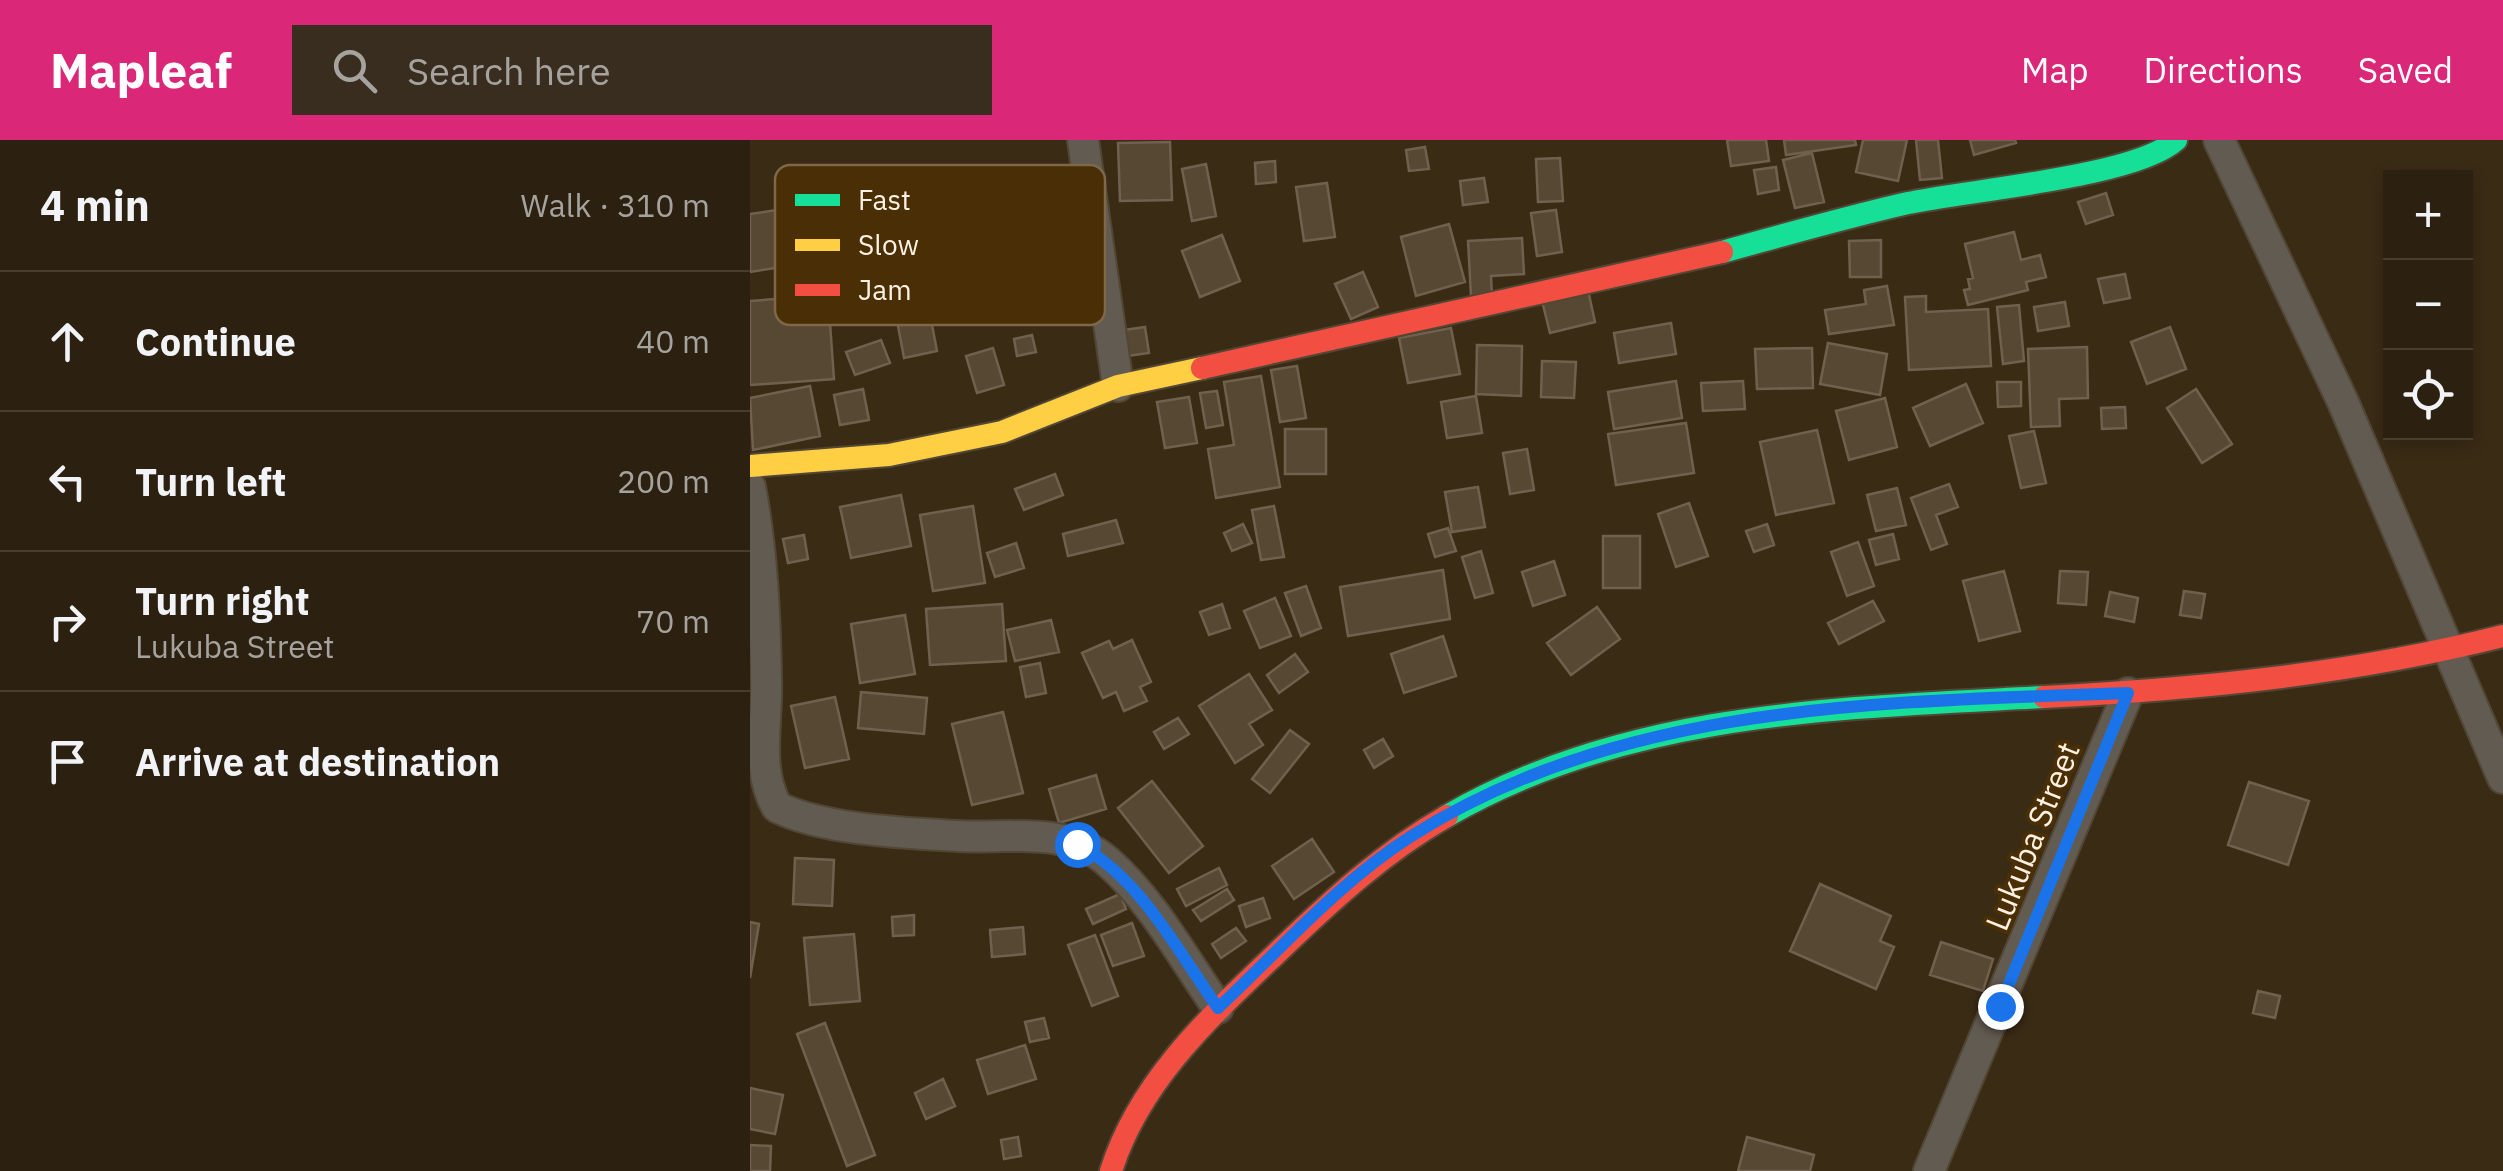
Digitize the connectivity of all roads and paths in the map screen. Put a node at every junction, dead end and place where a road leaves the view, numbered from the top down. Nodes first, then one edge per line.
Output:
1 (1083, 140) edge
2 (2176, 140) edge
3 (2220, 140) edge
4 (1087, 165) edge
5 (1105, 295) edge
6 (1118, 386) junction
7 (750, 466) edge
8 (750, 487) edge
9 (2503, 636) edge
10 (2447, 651) junction
11 (758, 682) edge
12 (2128, 693) junction
13 (2503, 778) edge
14 (759, 795) edge
15 (1218, 1008) junction
16 (1111, 1171) edge
17 (1929, 1171) edge

1 - 4 street
2 - 6 street
3 - 10 street
5 - 6 street
6 - 7 street
8 - 11 street
9 - 10 street
10 - 12 street
10 - 13 street
11 - 14 street
12 - 15 street
12 - 17 street, Lukuba Street
14 - 15 street
15 - 16 street

